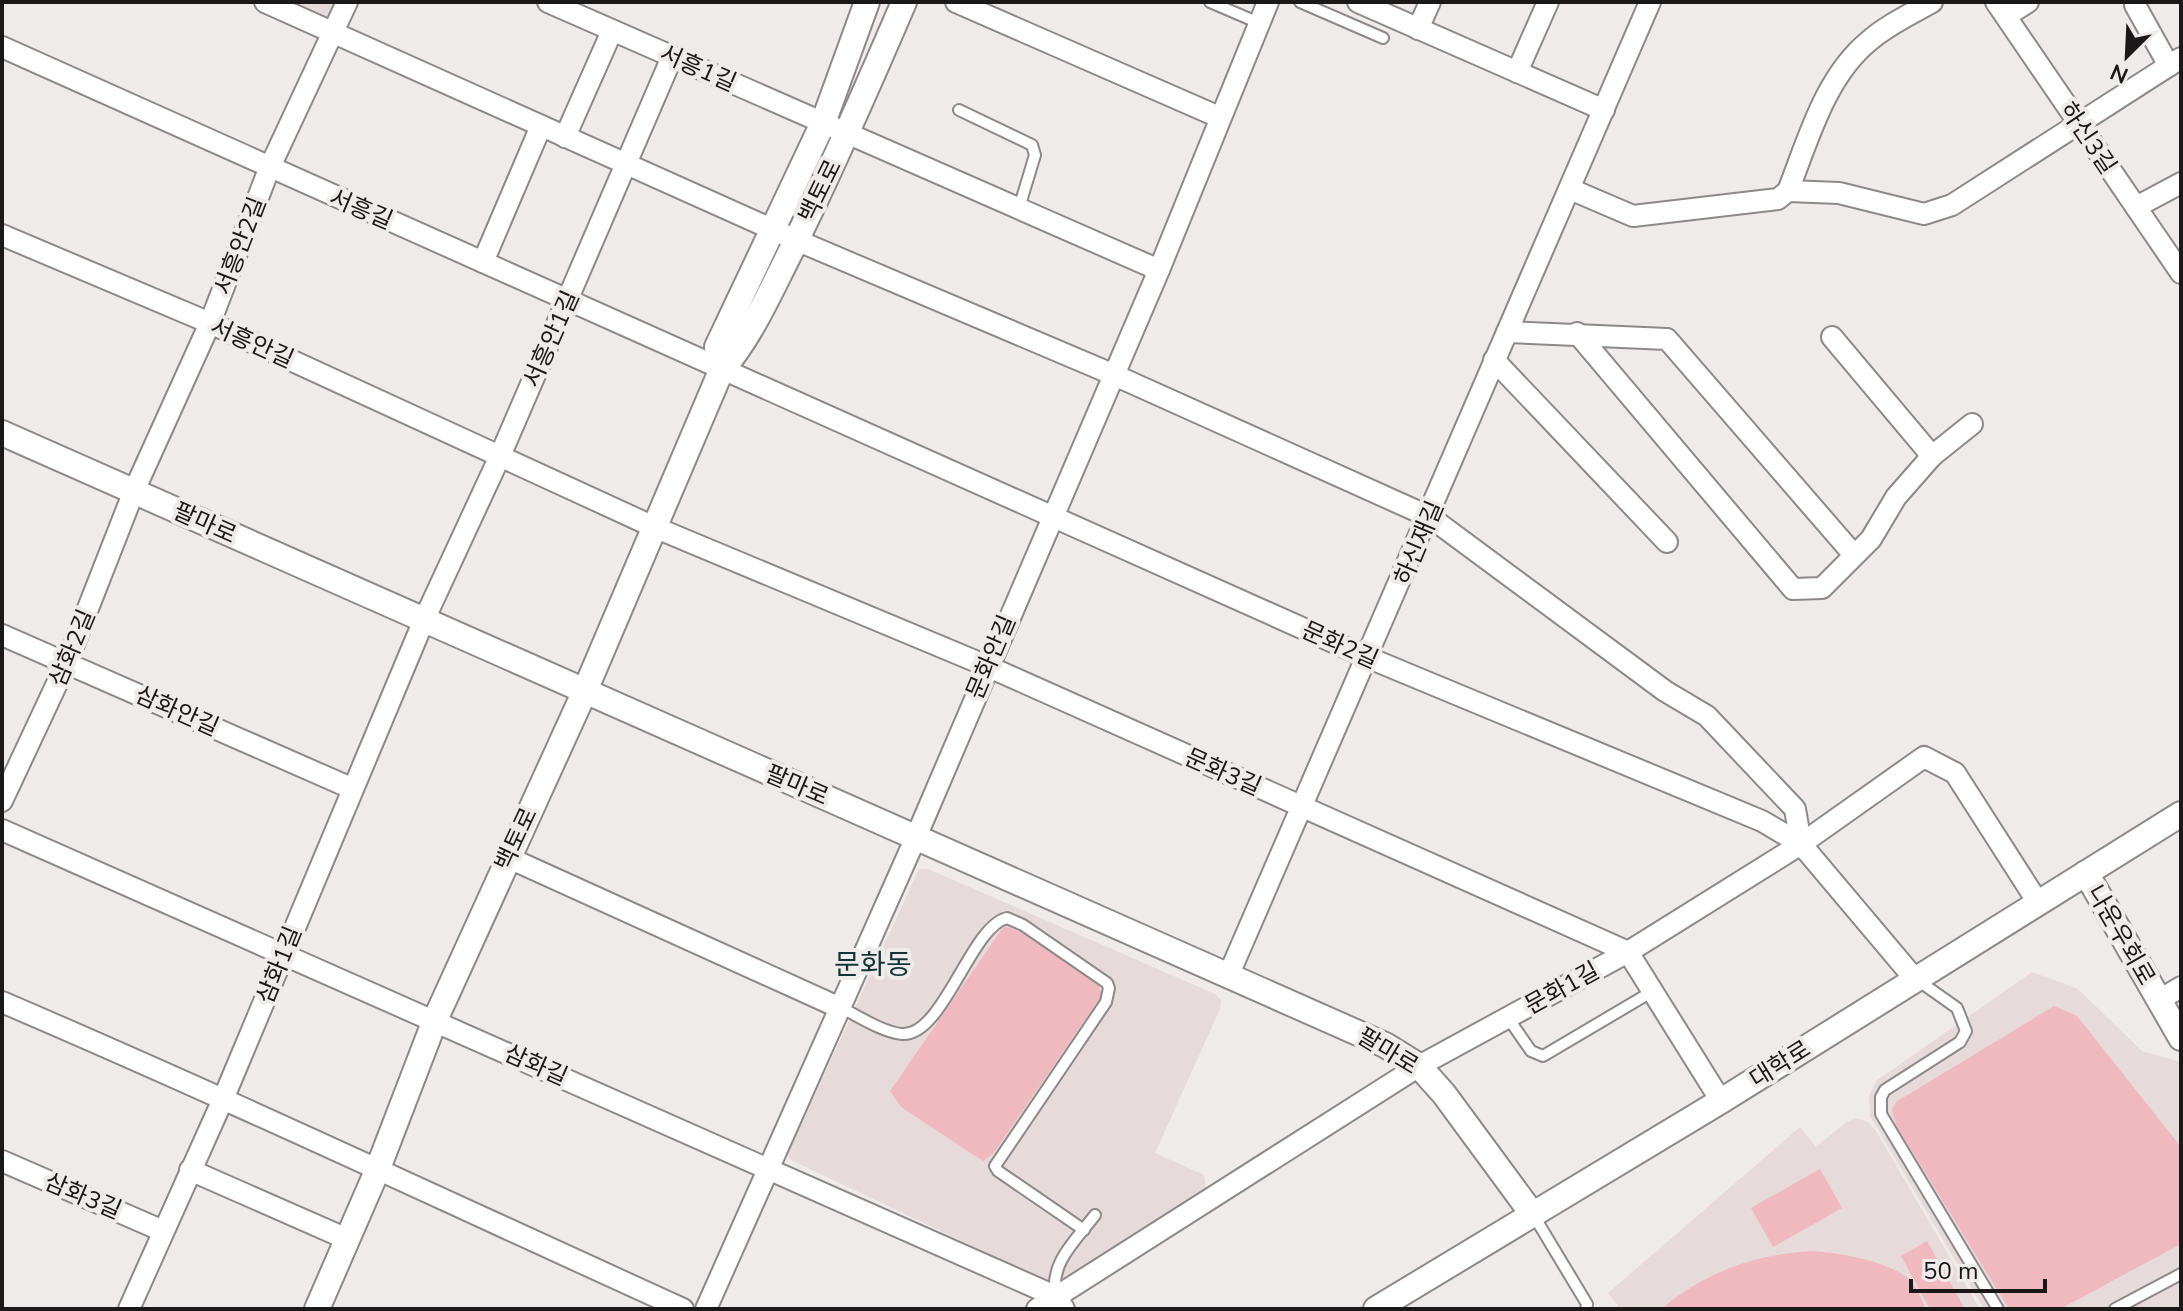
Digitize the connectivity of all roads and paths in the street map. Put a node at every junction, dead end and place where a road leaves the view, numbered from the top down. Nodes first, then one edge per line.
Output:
1 (265, 2) edge
2 (347, 2) edge
3 (548, 2) edge
4 (867, 2) edge
5 (904, 2) edge
6 (956, 2) edge
7 (1210, 2) edge
8 (1268, 2) edge
9 (1300, 2) edge
10 (1358, 2) edge
11 (1430, 2) edge
12 (1548, 2) edge
13 (1650, 2) edge
14 (1932, 2) edge
15 (2028, 2) edge
16 (2135, 5) dead end
17 (2001, 9) edge
18 (1259, 23) junction
19 (1418, 29) junction
20 (612, 31) junction
21 (333, 32) junction
22 (1383, 38) dead end
23 (2, 47) edge
24 (672, 57) junction
25 (2175, 62) edge
26 (1517, 72) junction
27 (959, 110) dead end
28 (1604, 110) junction
29 (1219, 117) junction
30 (823, 123) junction
31 (2078, 123) junction
32 (541, 126) junction
33 (848, 133) junction
34 (565, 137) junction
35 (626, 164) junction
36 (269, 169) junction
37 (2181, 183) edge
38 (1570, 189) junction
39 (1788, 191) junction
40 (2136, 207) junction
41 (1019, 208) junction
42 (771, 227) junction
43 (2, 235) edge
44 (796, 240) junction
45 (483, 262) junction
46 (1159, 270) junction
47 (2181, 273) edge
48 (569, 299) junction
49 (210, 323) junction
50 (1507, 332) junction
51 (1577, 333) junction
52 (1832, 337) dead end
53 (1494, 360) junction
54 (721, 371) junction
55 (1112, 374) junction
56 (1972, 424) dead end
57 (2, 433) edge
58 (500, 456) junction
59 (1932, 456) junction
60 (134, 491) junction
61 (1051, 517) junction
62 (1430, 517) junction
63 (654, 527) junction
64 (1667, 542) dead end
65 (1854, 555) junction
66 (424, 620) junction
67 (2, 635) edge
68 (1369, 658) junction
69 (67, 662) junction
70 (987, 666) junction
71 (584, 693) junction
72 (351, 788) junction
73 (2, 801) edge
74 (1302, 808) junction
75 (2181, 814) edge
76 (2, 830) edge
77 (916, 837) junction
78 (1801, 844) junction
79 (507, 857) junction
80 (2086, 873) junction
81 (2037, 901) junction
82 (1628, 952) junction
83 (284, 954) junction
84 (1229, 974) junction
85 (1914, 978) junction
86 (2181, 987) edge
87 (1653, 991) junction
88 (2159, 1000) junction
89 (2, 1002) edge
90 (838, 1007) junction
91 (1508, 1018) junction
92 (435, 1020) junction
93 (2181, 1038) edge
94 (1419, 1066) junction
95 (224, 1097) junction
96 (1721, 1101) junction
97 (2, 1161) edge
98 (770, 1168) junction
99 (190, 1170) junction
100 (377, 1171) junction
101 (1095, 1215) dead end
102 (1533, 1215) junction
103 (1084, 1230) junction
104 (163, 1231) junction
105 (347, 1239) junction
106 (2181, 1274) edge
107 (1060, 1303) edge
108 (129, 1309) edge
109 (317, 1309) edge
110 (683, 1309) edge
111 (706, 1309) edge
112 (1037, 1309) edge
113 (1376, 1309) edge
114 (1586, 1309) edge
115 (1998, 1309) edge
116 (2115, 1309) edge

1 - 21 street
2 - 21 street, 서흥안2길
3 - 20 street, 서흥1길
4 - 30 street, 백토로
5 - 33 street, 백토로
6 - 29 street
7 - 18 lane
8 - 18 street, 문화안길
9 - 22 lane
10 - 19 street
11 - 19 street
12 - 26 street
13 - 28 street, 하신재길
14 - 39 street
15 - 17 street
16 - 25 street
17 - 31 street, 하신3길
18 - 29 street, 문화안길
19 - 26 street
20 - 24 street, 서흥1길
20 - 34 street
21 - 32 street
21 - 36 street, 서흥안2길
23 - 36 street, 서흥길
24 - 30 street, 서흥1길
24 - 35 street, 서흥안1길
25 - 31 street
26 - 28 street
27 - 41 lane
28 - 38 street, 하신재길
29 - 46 street, 문화안길
30 - 33 street, 서흥1길
30 - 42 street, 백토로
31 - 39 street
31 - 40 street, 하신3길
32 - 34 street
32 - 45 street
33 - 41 street, 서흥1길
33 - 44 street, 백토로
34 - 35 street
35 - 42 street
35 - 48 street, 서흥안1길
36 - 45 street, 서흥길
36 - 49 street, 서흥안2길
37 - 40 street
38 - 39 street
38 - 50 street, 하신재길
40 - 47 street, 하신3길
41 - 46 street, 서흥1길
42 - 44 street
42 - 54 street, 백토로
43 - 49 street, 서흥안길
44 - 54 street, 백토로
44 - 55 street
45 - 48 street, 서흥길
46 - 55 street, 문화안길
48 - 54 street, 서흥길
48 - 58 street, 서흥안1길
49 - 58 street, 서흥안길
49 - 60 street, 서흥안2길
50 - 51 street
50 - 53 street, 하신재길
51 - 65 street
51 - 65 street
52 - 59 street
53 - 62 street, 하신재길
53 - 64 street
54 - 61 street, 문화2길
54 - 63 street, 백토로
55 - 61 street, 문화안길
55 - 62 street
56 - 59 street
57 - 60 street, 팔마로
58 - 63 street, 서흥안길
58 - 66 street, 서흥안1길
59 - 65 street
60 - 66 street, 팔마로
60 - 69 street, 삼화2길
61 - 68 street, 문화2길
61 - 70 street, 문화안길
62 - 68 street, 하신재길
62 - 78 street
63 - 70 street, 문화3길
63 - 71 street, 백토로
66 - 71 street, 팔마로
66 - 72 street, 삼화1길
67 - 69 street, 삼화안길
68 - 74 street, 하신재길
68 - 78 street, 문화2길
69 - 72 street, 삼화안길
69 - 73 street, 삼화2길
70 - 74 street, 문화3길
70 - 77 street, 문화안길
71 - 77 street, 팔마로
71 - 79 street, 백토로
72 - 83 street, 삼화1길
74 - 82 street, 문화3길
74 - 84 street, 하신재길
75 - 80 street, 대학로
76 - 83 street, 삼화길
77 - 84 street, 팔마로
77 - 90 street, 문화안길
78 - 81 street, 문화1길
78 - 82 street, 문화1길
78 - 85 street, 문화2길
79 - 90 street
79 - 92 street, 백토로
80 - 81 street, 대학로
80 - 88 street, 나운우회로
81 - 85 street, 대학로
82 - 87 street
82 - 91 street, 문화1길
83 - 92 street, 삼화길
83 - 95 street, 삼화1길
84 - 94 street, 팔마로
85 - 96 street, 대학로
85 - 115 lane
86 - 88 street
87 - 91 lane
87 - 96 street
88 - 93 street, 나운우회로
89 - 95 street
90 - 98 street, 문화안길
90 - 103 lane
91 - 94 street, 문화1길
92 - 98 street, 삼화길
92 - 100 street, 백토로
94 - 102 street, 팔마로
94 - 107 street, 문화1길
95 - 99 street, 삼화1길
95 - 100 street
96 - 102 street, 대학로
97 - 104 street, 삼화3길
98 - 107 street, 삼화길
98 - 111 street, 문화안길
99 - 104 street, 삼화1길
99 - 105 street
100 - 105 street, 백토로
100 - 110 street
101 - 103 lane
102 - 113 street, 대학로
102 - 114 lane
103 - 107 lane
104 - 108 street, 삼화1길
105 - 109 street, 백토로
106 - 116 lane
107 - 112 street, 문화1길

